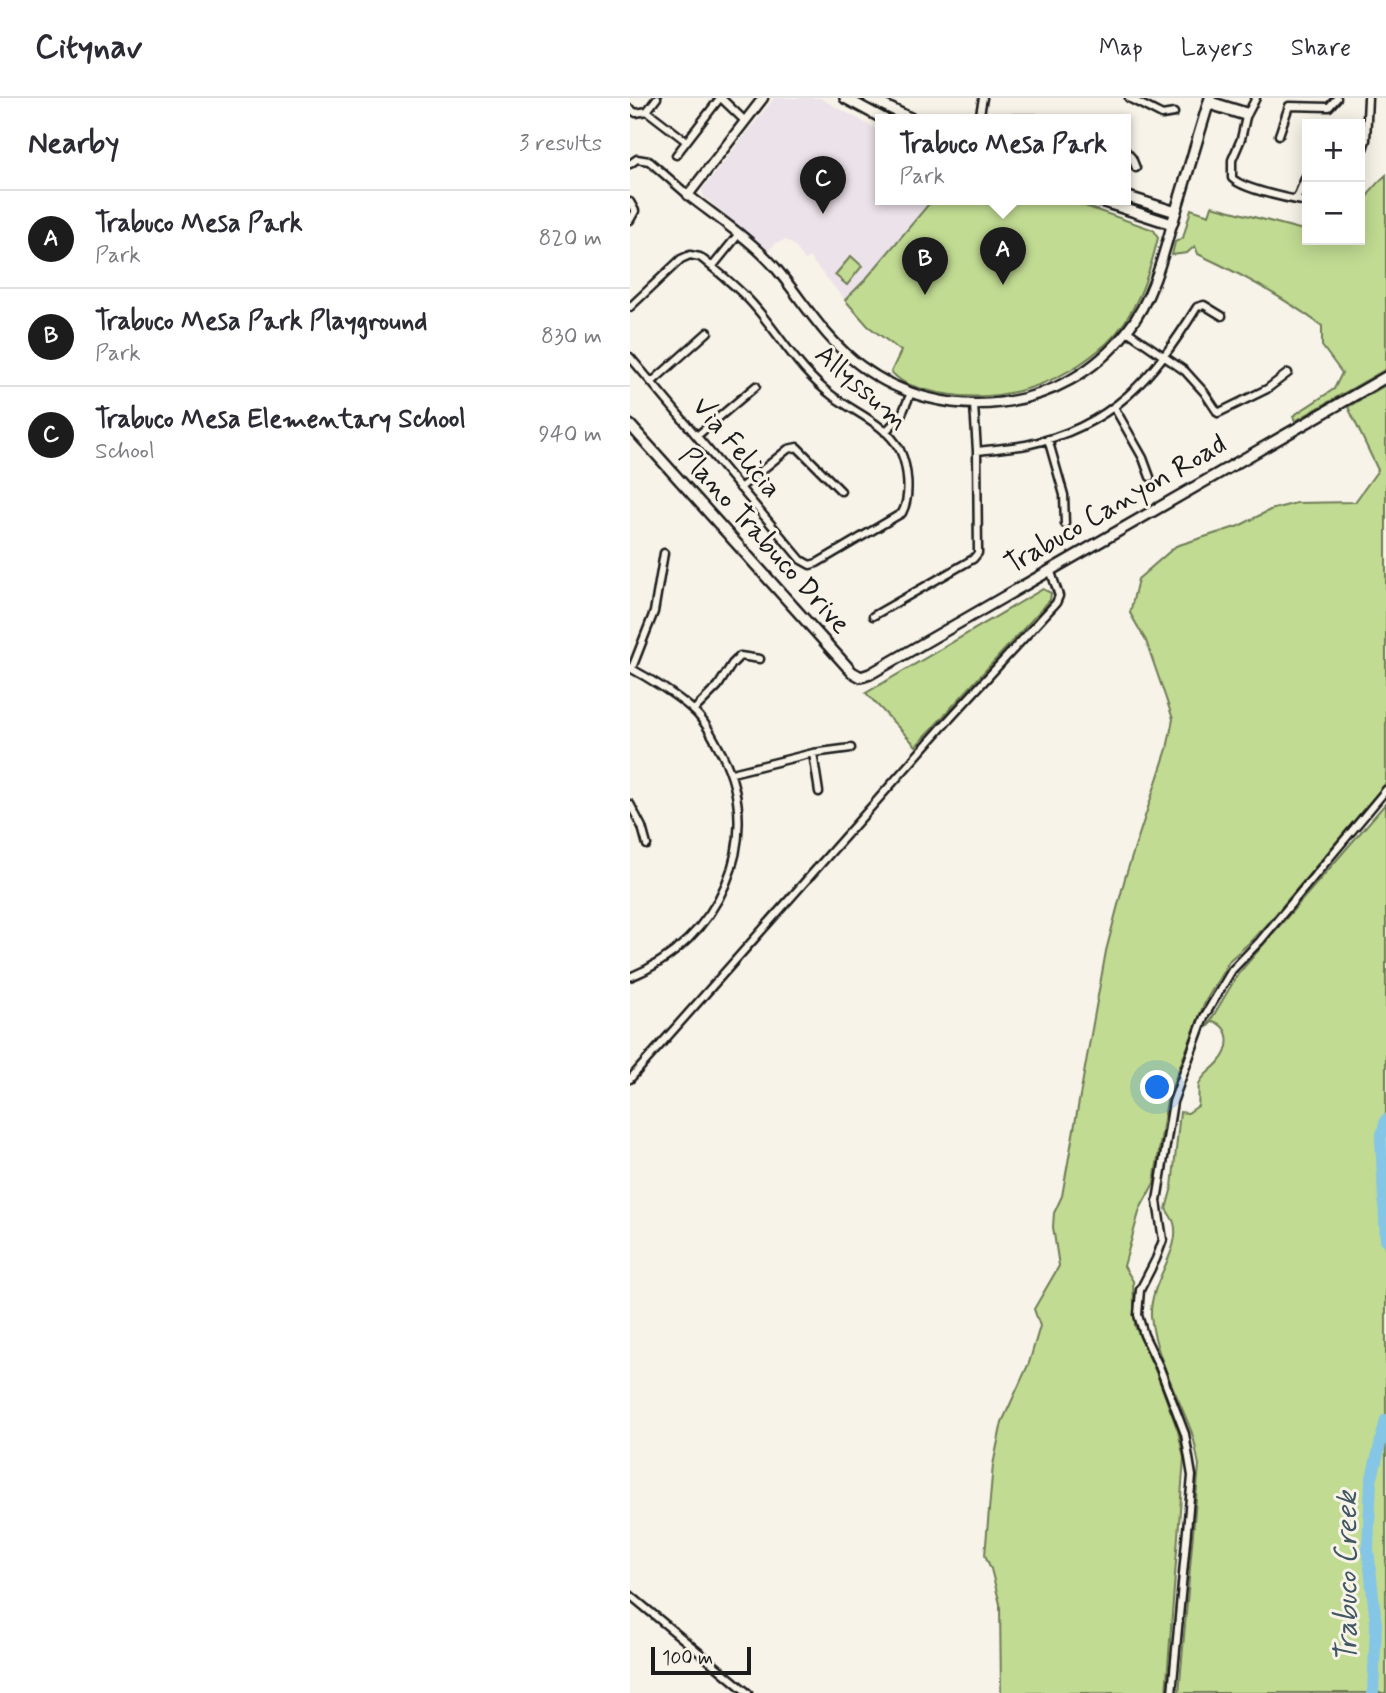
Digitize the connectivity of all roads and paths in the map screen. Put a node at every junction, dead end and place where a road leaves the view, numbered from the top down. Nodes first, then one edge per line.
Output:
1 (657, 98) edge
2 (720, 98) edge
3 (763, 98) edge
4 (845, 98) edge
5 (869, 98) edge
6 (1129, 98) edge
7 (1256, 98) edge
8 (1336, 98) edge
9 (1368, 98) edge
10 (1209, 101) edge
11 (1290, 102) edge
12 (630, 109) edge
13 (647, 111) junction
14 (1174, 113) dead end
15 (875, 114) edge
16 (902, 114) edge
17 (1247, 115) junction
18 (745, 121) junction
19 (1279, 135) dead end
20 (686, 141) junction
21 (1365, 144) edge
22 (676, 155) dead end
23 (1131, 157) edge
24 (630, 164) edge
25 (1136, 168) dead end
26 (1304, 182) edge
27 (688, 195) junction
28 (1131, 198) edge
29 (1296, 200) junction
30 (1302, 201) edge
31 (630, 202) edge
32 (1113, 205) edge
33 (1176, 212) junction
34 (630, 220) edge
35 (1172, 224) junction
36 (738, 235) junction
37 (712, 267) junction
38 (630, 307) edge
39 (1223, 316) dead end
40 (1128, 331) junction
41 (708, 332) dead end
42 (630, 357) edge
43 (1164, 357) junction
44 (1288, 373) dead end
45 (1386, 377) edge
46 (652, 382) junction
47 (756, 386) dead end
48 (911, 393) junction
49 (974, 405) junction
50 (1114, 407) junction
51 (630, 425) edge
52 (885, 432) junction
53 (698, 435) junction
54 (1048, 439) junction
55 (977, 451) junction
56 (1150, 477) dead end
57 (740, 488) junction
58 (841, 491) dead end
59 (1065, 524) dead end
60 (664, 553) dead end
61 (810, 565) joint
62 (1050, 569) junction
63 (873, 616) dead end
64 (760, 659) dead end
65 (631, 668) edge
66 (870, 674) joint
67 (694, 710) junction
68 (851, 748) dead end
69 (813, 753) junction
70 (732, 774) junction
71 (1386, 790) edge
72 (819, 792) dead end
73 (630, 804) edge
74 (647, 845) dead end
75 (630, 977) edge
76 (630, 1079) edge
77 (630, 1595) edge
78 (748, 1693) edge
79 (1172, 1693) edge

1 - 13 street
2 - 18 street
2 - 20 street
3 - 18 street
4 - 15 main road
5 - 16 main road
6 - 14 street
7 - 17 street
8 - 11 street
9 - 21 street
10 - 17 street
10 - 33 main road
11 - 19 street
12 - 13 street
13 - 20 street
17 - 29 street
18 - 27 street
20 - 22 street
23 - 25 street
24 - 27 street
26 - 29 street
27 - 36 street
28 - 33 main road
29 - 30 street
31 - 34 street
32 - 35 main road
33 - 35 main road
35 - 40 street
36 - 37 street
36 - 48 street
37 - 38 street, Allyssum
37 - 52 street, Allyssum
39 - 43 street
40 - 43 street
40 - 49 street
41 - 46 street
42 - 46 street, Via Felicia
43 - 44 street
43 - 50 street
45 - 62 main road, Trabuco Canyon Road
46 - 53 street, Via Felicia
47 - 53 street
48 - 49 street
48 - 52 street
49 - 55 street
50 - 54 street
50 - 56 street
51 - 66 main road, Plano Trabuco Drive
52 - 61 street, Allyssum
53 - 57 street, Via Felicia
54 - 55 street
54 - 59 street
55 - 63 street
57 - 58 street
57 - 61 street, Via Felicia
60 - 65 street
62 - 66 main road, Trabuco Canyon Road
62 - 76 street
64 - 67 street
65 - 67 street
67 - 70 street
68 - 69 street
69 - 70 street
69 - 72 street
70 - 75 street
71 - 79 street
73 - 74 street
77 - 78 street

